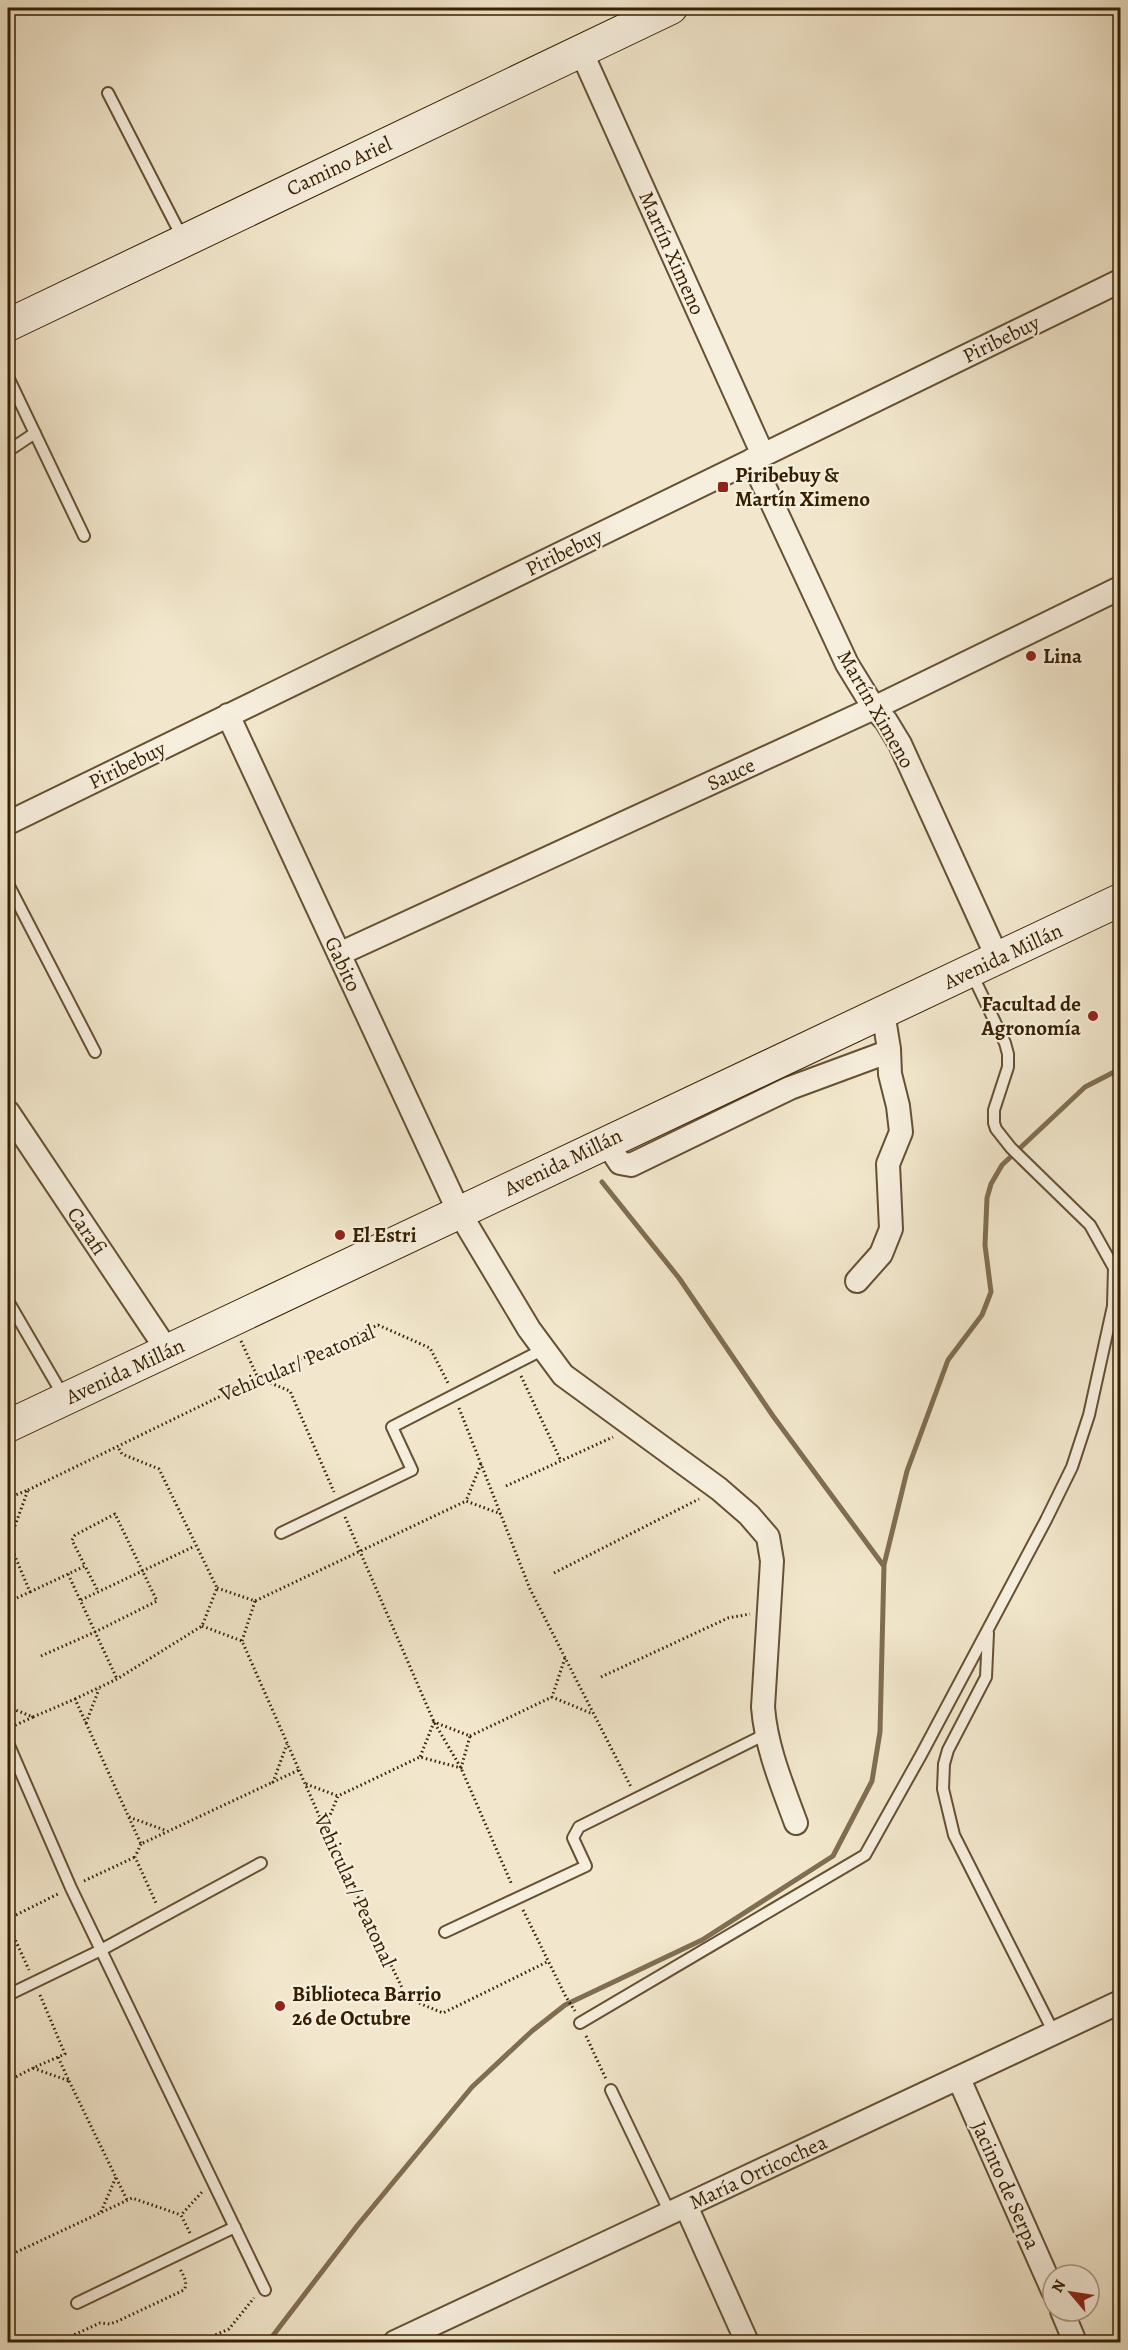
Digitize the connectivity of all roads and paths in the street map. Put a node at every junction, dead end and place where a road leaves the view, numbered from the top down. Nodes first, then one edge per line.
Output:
1 (671, 8) edge
2 (581, 51) junction
3 (108, 93) dead end
4 (184, 240) junction
5 (1120, 281) edge
6 (8, 325) edge
7 (8, 377) edge
8 (35, 433) junction
9 (8, 451) edge
10 (758, 457) junction
11 (84, 536) dead end
12 (1120, 588) edge
13 (874, 708) junction
14 (228, 715) junction
15 (8, 823) edge
16 (8, 884) edge
17 (1120, 900) edge
18 (339, 954) junction
19 (984, 965) junction
20 (884, 1012) junction
21 (889, 1049) junction
22 (95, 1052) dead end
23 (8, 1112) edge
24 (606, 1142) junction
25 (459, 1212) junction
26 (857, 1281) dead end
27 (8, 1301) edge
28 (232, 1320) junction
29 (544, 1349) junction
30 (168, 1350) junction
31 (516, 1364) junction
32 (258, 1378) junction
33 (454, 1394) junction
34 (65, 1399) junction
35 (8, 1426) edge
36 (635, 1426) junction
37 (118, 1447) junction
38 (561, 1461) junction
39 (481, 1463) junction
40 (506, 1486) dead end
41 (719, 1489) junction
42 (28, 1490) junction
43 (8, 1498) edge
44 (466, 1501) junction
45 (340, 1505) junction
46 (501, 1514) junction
47 (281, 1533) dead end
48 (195, 1546) junction
49 (360, 1552) junction
50 (85, 1566) junction
51 (142, 1569) junction
52 (555, 1573) dead end
53 (68, 1574) junction
54 (217, 1588) junction
55 (98, 1591) junction
56 (30, 1592) junction
57 (81, 1600) junction
58 (255, 1601) junction
59 (8, 1602) edge
60 (770, 1610) junction
61 (202, 1626) junction
62 (988, 1629) junction
63 (95, 1632) junction
64 (242, 1641) junction
65 (41, 1656) dead end
66 (566, 1658) junction
67 (601, 1677) dead end
68 (117, 1679) junction
69 (100, 1688) junction
70 (552, 1697) junction
71 (75, 1699) junction
72 (8, 1707) edge
73 (595, 1715) junction
74 (33, 1717) junction
75 (434, 1722) junction
76 (86, 1723) junction
77 (8, 1728) edge
78 (766, 1734) junction
79 (470, 1736) junction
80 (8, 1743) edge
81 (287, 1744) junction
82 (420, 1757) junction
83 (460, 1768) junction
84 (299, 1770) junction
85 (273, 1782) junction
86 (306, 1784) junction
87 (338, 1796) junction
88 (636, 1797) junction
89 (128, 1817) junction
90 (796, 1823) dead end
91 (325, 1829) junction
92 (167, 1831) junction
93 (141, 1844) junction
94 (261, 1863) dead end
95 (517, 1897) junction
96 (162, 1916) junction
97 (8, 1924) edge
98 (446, 1932) dead end
99 (101, 1950) junction
100 (549, 1960) junction
101 (34, 1982) junction
102 (8, 1995) edge
103 (1120, 2002) edge
104 (574, 2010) dead end
105 (582, 2028) joint
106 (1054, 2033) junction
107 (58, 2057) junction
108 (33, 2068) junction
109 (959, 2079) junction
110 (8, 2081) edge
111 (69, 2081) junction
112 (611, 2090) joint
113 (116, 2177) junction
114 (212, 2181) junction
115 (127, 2200) junction
116 (678, 2209) junction
117 (101, 2213) junction
118 (181, 2215) junction
119 (235, 2227) junction
120 (196, 2246) junction
121 (8, 2256) edge
122 (174, 2257) junction
123 (1041, 2264) edge
124 (266, 2290) joint
125 (77, 2303) dead end
126 (1067, 2323) edge
127 (200, 2342) edge
128 (58, 2343) edge
129 (395, 2343) edge
130 (747, 2343) edge
131 (1076, 2343) edge

1 - 2 main road, Camino Ariel
2 - 4 main road, Camino Ariel
2 - 10 street, Martín Ximeno
3 - 4 lane
4 - 6 main road, Camino Ariel
5 - 10 street, Piribebuy
7 - 8 lane
8 - 9 lane
8 - 11 lane
10 - 13 street, Martín Ximeno
10 - 14 street, Piribebuy
12 - 13 street, Sauce
13 - 18 street, Sauce
13 - 19 street, Martín Ximeno
14 - 15 street, Piribebuy
14 - 18 street, Gabito
16 - 22 lane
17 - 19 main road, Avenida Millán
18 - 25 street, Gabito
19 - 20 main road, Avenida Millán
19 - 62 lane
20 - 21 street
20 - 24 main road, Avenida Millán
21 - 24 street
21 - 26 street
23 - 30 street, Carafi
24 - 25 main road, Avenida Millán
25 - 28 main road, Avenida Millán
25 - 29 street
27 - 34 lane
28 - 30 main road, Avenida Millán
28 - 32 path
29 - 31 lane
29 - 36 street
30 - 34 main road, Avenida Millán
31 - 33 lane
31 - 38 path
32 - 33 path, Vehicular/ Peatonal
32 - 37 path, Vehicular/ Peatonal
32 - 45 path
33 - 39 path, Vehicular/ Peatonal
33 - 45 lane
34 - 35 main road, Avenida Millán
36 - 38 path
36 - 41 street
37 - 42 path, Vehicular/ Peatonal
37 - 48 path
38 - 40 path
39 - 44 path
39 - 46 path, Vehicular/ Peatonal
41 - 52 path
41 - 60 street
42 - 43 path, Vehicular/ Peatonal
42 - 56 path
44 - 46 path
44 - 49 path
45 - 47 lane
45 - 49 path
46 - 66 path, Vehicular/ Peatonal
48 - 51 path
48 - 54 path
49 - 58 path
49 - 75 path
50 - 51 path
50 - 53 path
50 - 55 path
51 - 55 path
51 - 63 path
53 - 56 path
53 - 57 path
54 - 58 path
54 - 61 path
55 - 57 path
56 - 59 path
57 - 63 path
58 - 64 path
60 - 67 path
60 - 78 street
61 - 64 path
61 - 68 path
62 - 105 lane
62 - 106 lane
63 - 65 path
63 - 68 path
64 - 81 path, Vehicular/ Peatonal
66 - 70 path
66 - 73 path, Vehicular/ Peatonal
68 - 69 path
69 - 71 path
69 - 76 path
70 - 73 path
70 - 79 path
71 - 74 path
71 - 76 path
72 - 74 path
73 - 88 path, Vehicular/ Peatonal
74 - 77 path
75 - 79 path
75 - 82 path
75 - 83 path
76 - 89 path
78 - 88 lane
78 - 90 street
79 - 83 path
80 - 99 lane
81 - 84 path, Vehicular/ Peatonal
81 - 85 path
82 - 83 path
82 - 87 path
83 - 95 path
84 - 85 path
84 - 86 path, Vehicular/ Peatonal
85 - 92 path
86 - 87 path
86 - 91 path, Vehicular/ Peatonal
87 - 91 path
88 - 95 lane
89 - 92 path
89 - 93 path
91 - 100 path, Vehicular/ Peatonal
92 - 93 path
93 - 96 path
94 - 96 lane
95 - 98 lane
95 - 100 path
96 - 99 lane
97 - 101 path
99 - 101 lane
99 - 114 lane
100 - 104 path
101 - 102 lane
101 - 107 path
103 - 106 street, María Orticochea
105 - 112 path
106 - 109 street, María Orticochea
107 - 108 path
107 - 111 path
108 - 110 path
108 - 111 path
109 - 116 street, María Orticochea
109 - 123 street, Jacinto de Serpa
111 - 113 path
112 - 116 lane
113 - 115 path
113 - 117 path
114 - 118 path
114 - 119 lane
115 - 117 path
115 - 118 path
116 - 129 street, María Orticochea
116 - 130 street
117 - 121 path
118 - 120 path
119 - 120 lane
119 - 124 lane
120 - 122 lane
122 - 125 lane
122 - 128 path
124 - 127 path
126 - 131 street

